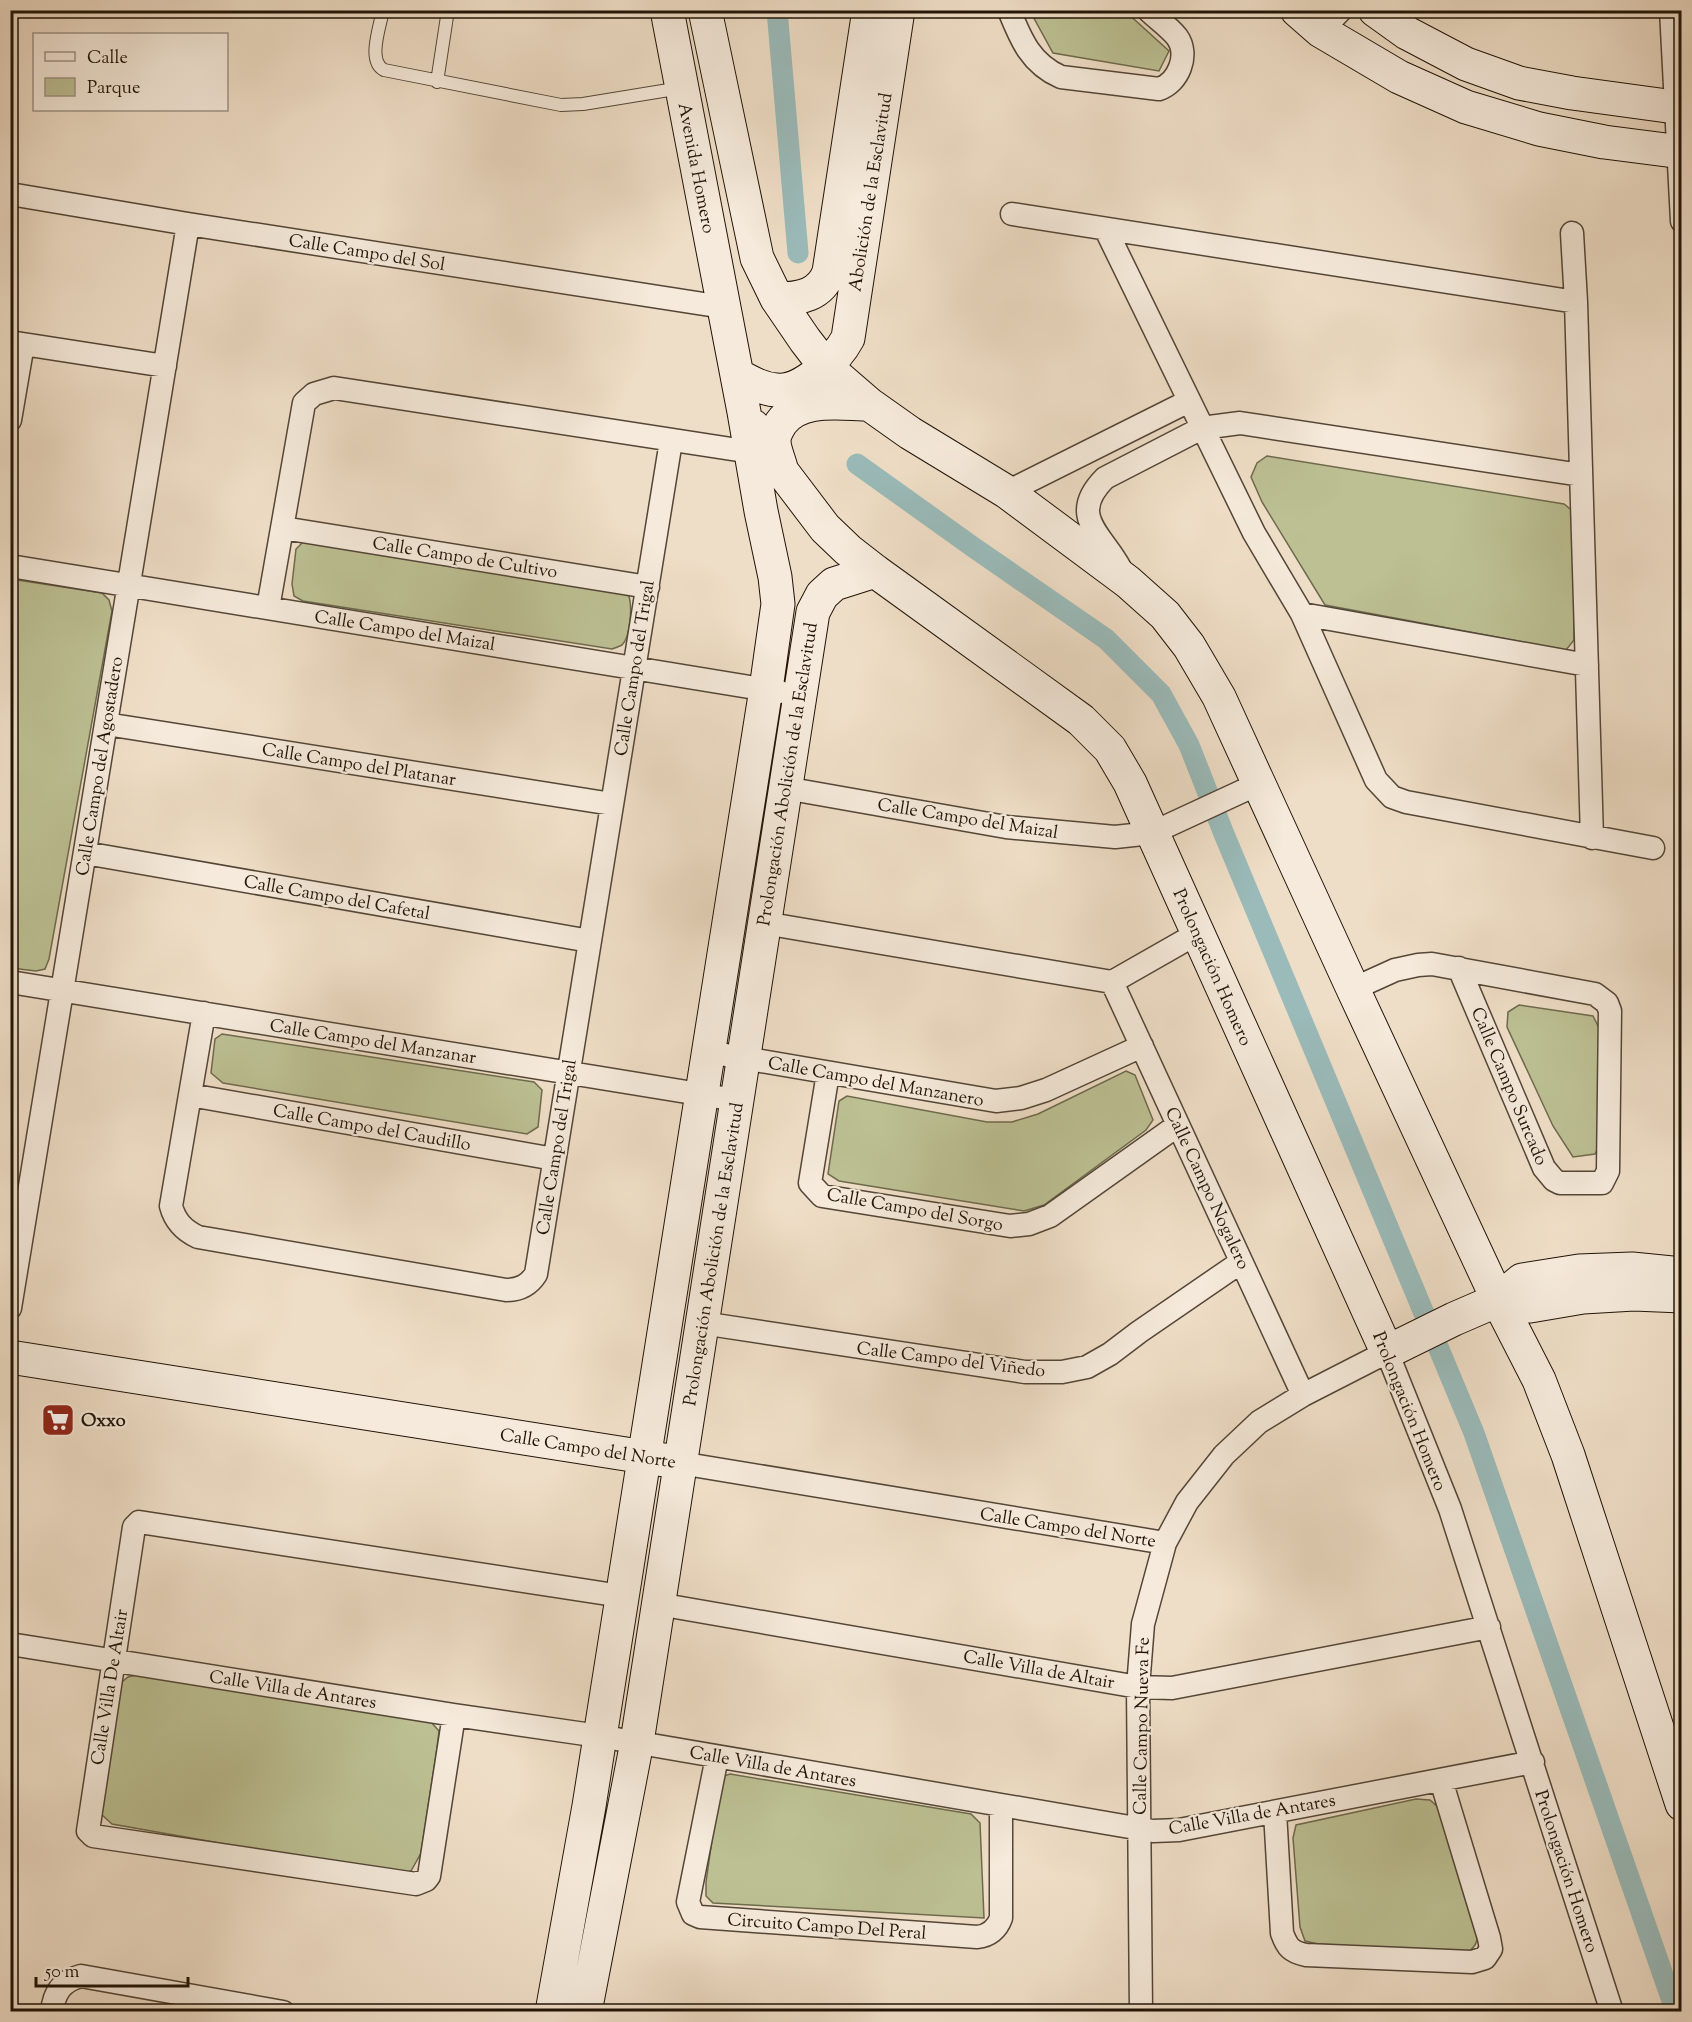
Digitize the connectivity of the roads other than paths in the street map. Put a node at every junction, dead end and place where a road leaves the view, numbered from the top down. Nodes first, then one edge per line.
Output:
1 (383, 10) edge
2 (448, 10) edge
3 (667, 10) edge
4 (705, 10) edge
5 (869, 10) edge
6 (898, 10) edge
7 (1009, 10) edge
8 (1148, 10) edge
9 (1375, 10) edge
10 (1671, 10) edge
11 (1320, 17) edge
12 (437, 82) junction
13 (682, 88) junction
14 (1679, 108) edge
15 (1680, 152) edge
16 (10, 194) edge
17 (1012, 214) dead end
18 (1682, 221) edge
19 (188, 224) junction
20 (1106, 230) junction
21 (1572, 233) dead end
22 (777, 299) junction
23 (1576, 302) junction
24 (725, 316) junction
25 (17, 343) edge
26 (165, 366) junction
27 (825, 366) junction
28 (737, 375) junction
29 (1189, 401) junction
30 (869, 404) junction
31 (744, 412) junction
32 (10, 420) edge
33 (1202, 428) junction
34 (671, 441) junction
35 (751, 452) junction
36 (781, 470) junction
37 (1581, 475) junction
38 (1007, 492) junction
39 (283, 528) junction
40 (10, 566) edge
41 (876, 571) junction
42 (1128, 582) junction
43 (129, 585) junction
44 (648, 586) junction
45 (268, 608) junction
46 (1302, 614) junction
47 (1587, 665) junction
48 (634, 668) junction
49 (766, 689) junction
50 (799, 695) junction
51 (106, 724) junction
52 (785, 788) junction
53 (1247, 789) junction
54 (612, 804) junction
55 (1166, 826) junction
56 (1592, 837) junction
57 (1653, 848) dead end
58 (85, 854) junction
59 (764, 923) junction
60 (1198, 933) junction
61 (590, 941) junction
62 (1459, 968) junction
63 (10, 982) edge
64 (1112, 982) junction
65 (1353, 989) junction
66 (63, 990) junction
67 (204, 1013) junction
68 (1142, 1046) junction
69 (708, 1052) junction
70 (743, 1058) junction
71 (568, 1073) junction
72 (828, 1073) junction
73 (190, 1095) junction
74 (701, 1095) junction
75 (736, 1100) junction
76 (1178, 1125) junction
77 (554, 1159) junction
78 (1241, 1262) junction
79 (1682, 1274) edge
80 (1682, 1296) edge
81 (1498, 1299) junction
82 (10, 1308) edge
83 (702, 1323) junction
84 (1387, 1352) junction
85 (10, 1357) edge
86 (1303, 1395) junction
87 (643, 1457) junction
88 (680, 1463) junction
89 (1165, 1543) junction
90 (621, 1596) junction
91 (658, 1604) junction
92 (1489, 1627) junction
93 (10, 1644) edge
94 (113, 1661) junction
95 (1138, 1687) junction
96 (454, 1715) junction
97 (599, 1736) junction
98 (637, 1742) junction
99 (717, 1757) junction
100 (1533, 1762) junction
101 (1441, 1780) junction
102 (1682, 1804) edge
103 (1001, 1805) junction
104 (1275, 1812) junction
105 (1139, 1829) junction
106 (204, 2005) edge
107 (52, 2012) edge
108 (283, 2012) edge
109 (552, 2012) edge
110 (585, 2012) edge
111 (1141, 2012) edge
112 (1612, 2012) edge

1 - 12 lane
2 - 12 lane
3 - 13 main road, Avenida Homero
4 - 22 main road
5 - 22 main road, Abolición de la Esclavitud
6 - 27 main road, Abolición de la Esclavitud
7 - 8 street
9 - 14 main road
10 - 14 street
11 - 15 main road
12 - 13 lane
13 - 24 main road, Avenida Homero
14 - 15 street
15 - 18 street
16 - 19 street, Calle Campo del Sol
17 - 20 street
19 - 24 street, Calle Campo del Sol
19 - 26 street, Calle Campo del Agostadero
20 - 23 street
20 - 29 street
21 - 23 street
22 - 27 main road
23 - 37 street
24 - 28 main road, Prolongación Abolición de la Esclavitud
25 - 26 street
25 - 32 street
26 - 43 street, Calle Campo del Agostadero
27 - 28 main road, Abolición de la Esclavitud
27 - 30 main road
28 - 31 main road, Prolongación Abolición de la Esclavitud
29 - 33 street
29 - 38 street
30 - 36 main road
30 - 38 main road
31 - 35 main road, Prolongación Abolición de la Esclavitud
31 - 36 main road
33 - 37 street
33 - 42 street
33 - 46 street
34 - 35 street
34 - 39 street
34 - 44 street, Calle Campo del Trigal
35 - 49 main road, Prolongación Abolición de la Esclavitud
36 - 41 main road
37 - 47 street
38 - 42 main road
39 - 44 street, Calle Campo de Cultivo
39 - 45 street
40 - 43 street, Calle Campo del Maizal
41 - 50 main road, Prolongación Abolición de la Esclavitud
41 - 55 main road
42 - 53 main road
43 - 45 street, Calle Campo del Maizal
43 - 51 street, Calle Campo del Agostadero
44 - 48 street, Calle Campo del Trigal
45 - 48 street, Calle Campo del Maizal
46 - 47 street
46 - 56 street
47 - 56 street
48 - 49 street, Calle Campo del Maizal
48 - 54 street, Calle Campo del Trigal
49 - 50 street, Calle Campo del Maizal
49 - 69 main road, Prolongación Abolición de la Esclavitud
50 - 52 main road, Prolongación Abolición de la Esclavitud
51 - 54 street, Calle Campo del Platanar
51 - 58 street, Calle Campo del Agostadero
52 - 55 street, Calle Campo del Maizal
52 - 59 main road, Prolongación Abolición de la Esclavitud
53 - 55 street
53 - 65 main road
54 - 61 street, Calle Campo del Trigal
55 - 60 main road, Prolongación Homero
56 - 57 street
58 - 61 street, Calle Campo del Cafetal
58 - 66 street, Calle Campo del Agostadero
59 - 64 street
59 - 70 main road, Prolongación Abolición de la Esclavitud
60 - 64 street
60 - 84 main road, Prolongación Homero
61 - 71 street, Calle Campo del Trigal
62 - 62 street, Calle Campo Surcado
62 - 65 street, Calle Campo Surcado
63 - 66 street, Calle Campo del Manzanar
64 - 68 street, Calle Campo Nogalero
65 - 81 main road
66 - 67 street, Calle Campo del Manzanar
66 - 82 street, Calle Campo del Agostadero
67 - 71 street, Calle Campo del Manzanar
67 - 73 street, Calle Campo del Trigal
68 - 72 street, Calle Campo del Manzanero
68 - 76 street, Calle Campo Nogalero
69 - 70 street, Calle Campo del Manzanero
69 - 74 main road, Prolongación Abolición de la Esclavitud
70 - 72 street, Calle Campo del Manzanero
70 - 75 main road, Prolongación Abolición de la Esclavitud
71 - 74 street, Calle Campo del Manzanar
71 - 77 street, Calle Campo del Trigal
72 - 76 street, Calle Campo del Sorgo
73 - 77 street, Calle Campo del Caudillo
73 - 77 street, Calle Campo del Trigal
74 - 75 street, Calle Campo del Manzanar
74 - 87 main road, Prolongación Abolición de la Esclavitud
75 - 83 main road, Prolongación Abolición de la Esclavitud
76 - 78 street, Calle Campo Nogalero
78 - 83 street, Calle Campo del Viñedo
78 - 86 street, Calle Campo Nogalero
79 - 81 main road, Calle Campo Nueva Fe
80 - 81 main road
81 - 84 main road, Calle Campo Nueva Fe
81 - 102 main road
83 - 88 main road, Prolongación Abolición de la Esclavitud
84 - 86 street, Calle Campo Nueva Fe
84 - 92 street, Prolongación Homero
85 - 87 main road, Calle Campo del Norte
86 - 89 street, Calle Campo Nueva Fe
87 - 88 main road, Calle Campo del Norte
87 - 90 main road, Prolongación Abolición de la Esclavitud
88 - 89 street, Calle Campo del Norte
88 - 91 main road, Prolongación Abolición de la Esclavitud
89 - 95 street, Calle Campo Nueva Fe
90 - 94 street, Calle Villa De Altair
90 - 97 main road, Prolongación Abolición de la Esclavitud
91 - 95 street, Calle Villa de Altair
91 - 98 main road, Prolongación Abolición de la Esclavitud
92 - 95 street, Calle Villa de Altair
92 - 100 street, Prolongación Homero
93 - 94 street, Calle Villa de Antares
94 - 96 street, Calle Villa de Antares
94 - 96 street, Calle Villa De Altair
95 - 105 street, Calle Campo Nueva Fe
96 - 97 street, Calle Villa de Antares
97 - 98 street, Calle Villa de Antares
97 - 109 main road, Prolongación Abolición de la Esclavitud
98 - 99 street, Calle Villa de Antares
98 - 110 main road, Prolongación Abolición de la Esclavitud
99 - 103 street, Calle Villa de Antares
99 - 103 street, Circuito Campo Del Peral
100 - 101 street, Calle Villa de Antares
100 - 112 street, Prolongación Homero
101 - 104 street, Calle Villa de Antares
101 - 104 street
103 - 105 street, Calle Villa de Antares
104 - 105 street, Calle Villa de Antares
105 - 111 street, Calle Campo Nueva Fe
106 - 107 street
106 - 108 street

